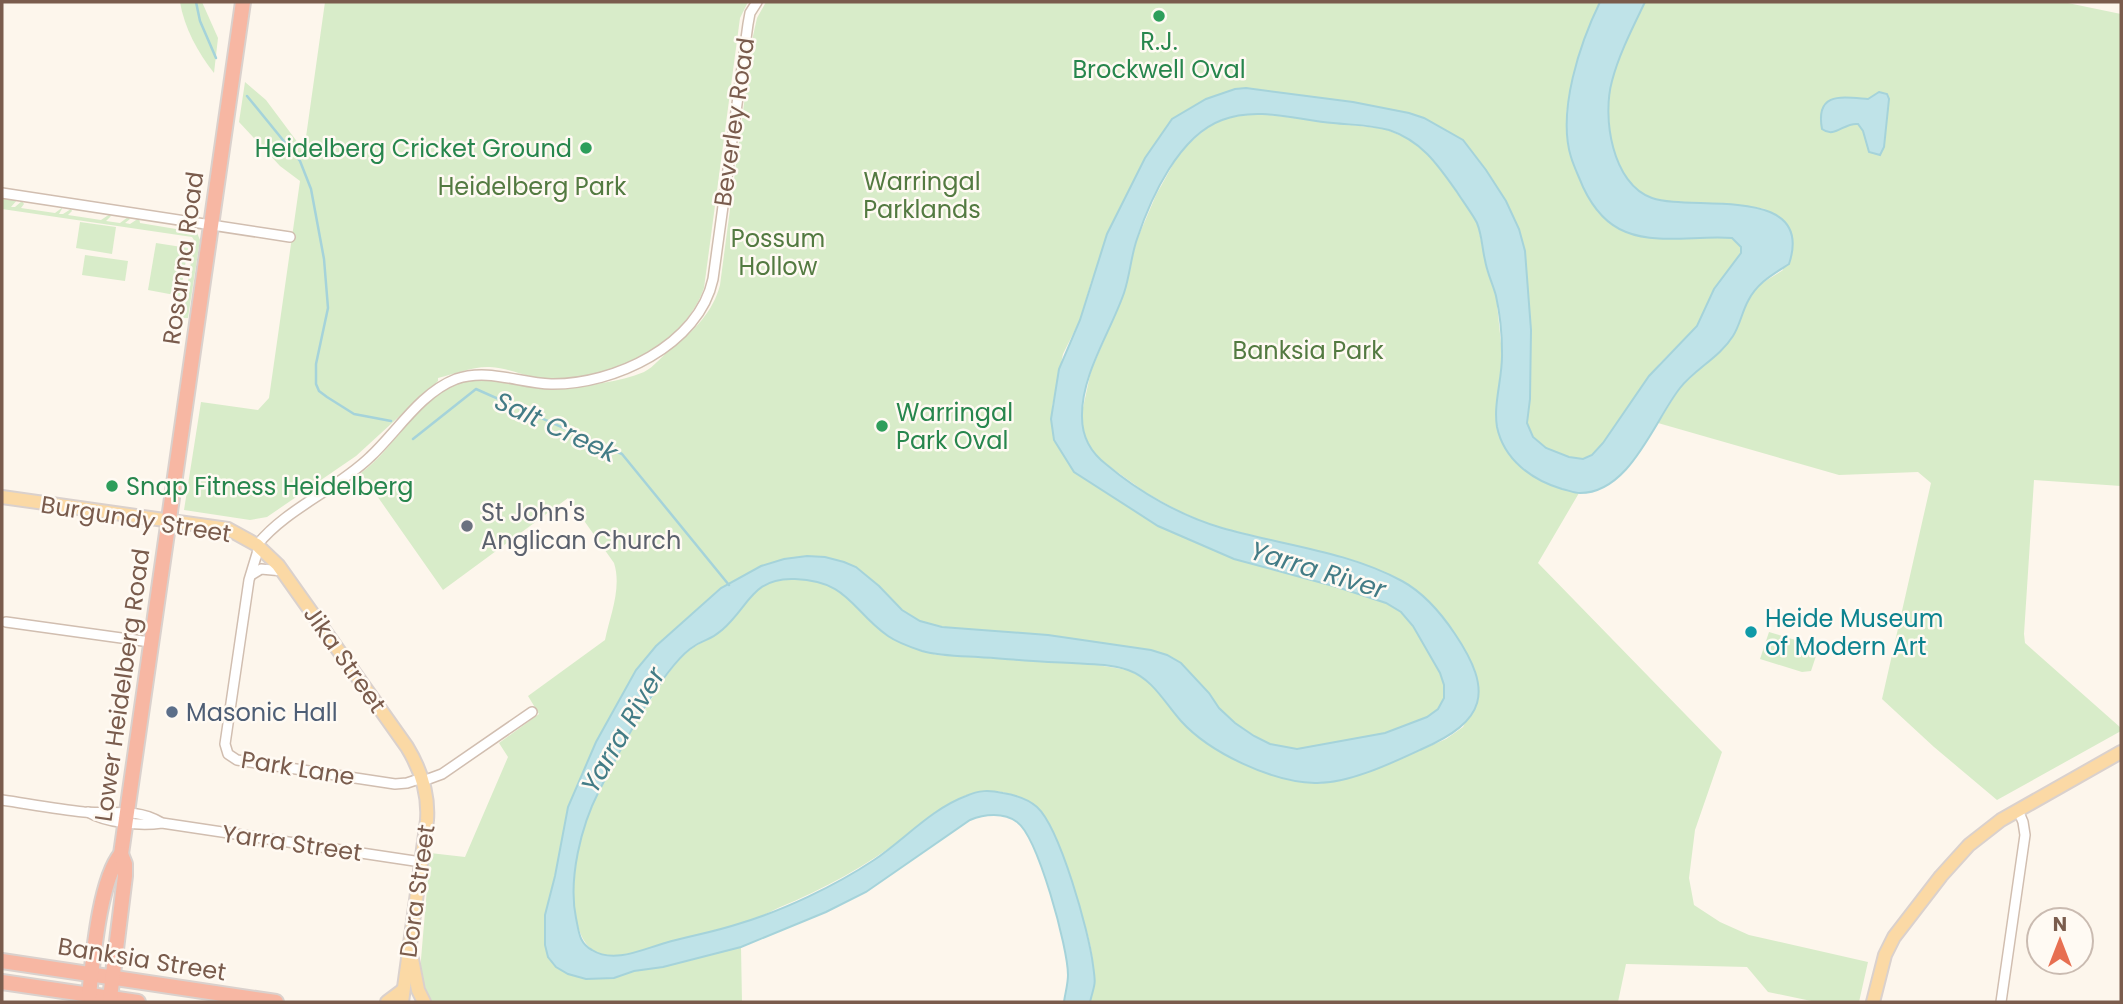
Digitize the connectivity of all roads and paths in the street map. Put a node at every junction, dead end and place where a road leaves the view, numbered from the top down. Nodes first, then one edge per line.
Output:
1 (243, 2) edge
2 (757, 2) edge
3 (2, 193) edge
4 (211, 225) junction
5 (290, 237) dead end
6 (500, 377) joint
7 (2, 497) edge
8 (168, 522) junction
9 (258, 546) junction
10 (283, 571) junction
11 (250, 577) junction
12 (6, 622) dead end
13 (150, 642) junction
14 (532, 712) dead end
15 (2121, 752) edge
16 (423, 779) junction
17 (2, 800) edge
18 (2018, 810) junction
19 (126, 817) junction
20 (121, 854) junction
21 (421, 862) junction
22 (410, 942) junction
23 (2, 961) edge
24 (91, 974) junction
25 (113, 978) junction
26 (2, 982) edge
27 (402, 996) edge
28 (89, 999) edge
29 (110, 1000) edge
30 (138, 1002) edge
31 (276, 1002) edge
32 (387, 1002) edge
33 (424, 1002) edge
34 (1872, 1002) edge
35 (2001, 1002) edge

1 - 4 highway, Rosanna Road
2 - 6 street, Beverley Road
3 - 4 street
4 - 5 street
4 - 8 highway, Rosanna Road
6 - 9 street, Burgundy Street
7 - 8 main road, Burgundy Street
8 - 9 main road, Burgundy Street
8 - 13 highway, Lower Heidelberg Road
9 - 10 main road, Jika Street
9 - 11 street, Park Lane
10 - 11 street
10 - 16 main road, Jika Street
11 - 16 street, Park Lane
12 - 13 street
13 - 19 highway, Lower Heidelberg Road
14 - 16 street
15 - 18 main road
16 - 21 main road, Dora Street
17 - 19 street, Yarra Street
18 - 34 main road
18 - 35 street
19 - 20 highway, Lower Heidelberg Road
19 - 21 street, Yarra Street
20 - 24 highway, Lower Heidelberg Road
20 - 25 highway, Lower Heidelberg Road
21 - 22 main road, Dora Street
22 - 27 main road, Dora Street
22 - 33 main road
23 - 24 highway, Banksia Street
24 - 25 highway, Banksia Street
24 - 28 highway, Lower Heidelberg Road
25 - 29 highway, Lower Heidelberg Road
25 - 31 highway, Banksia Street
26 - 28 highway, Banksia Street
27 - 32 main road
28 - 29 highway, Banksia Street
29 - 30 highway, Banksia Street

